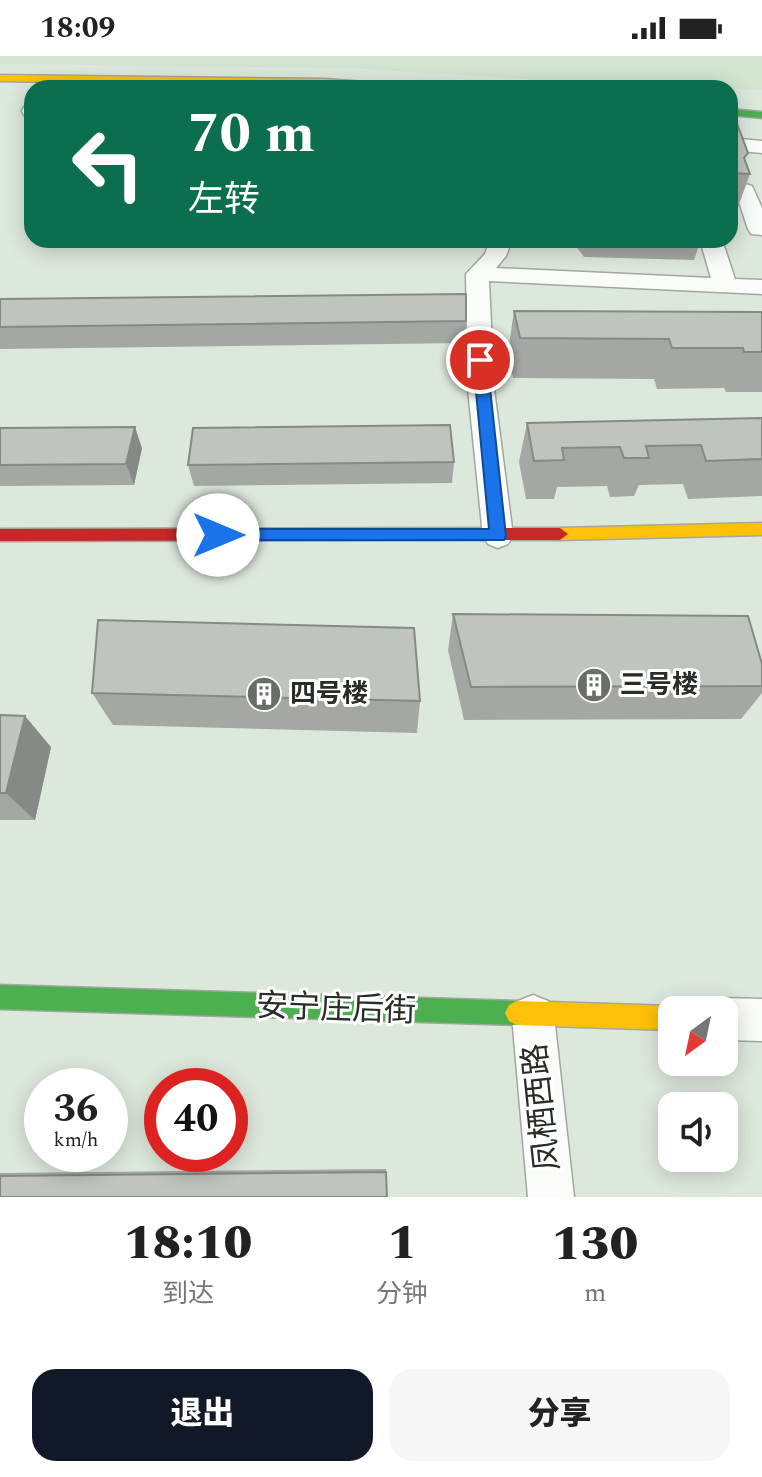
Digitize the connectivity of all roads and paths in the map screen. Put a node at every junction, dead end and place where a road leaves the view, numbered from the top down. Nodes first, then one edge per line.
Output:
1 (0, 78) edge
2 (162, 80) edge
3 (738, 113) edge
4 (762, 115) edge
5 (738, 145) edge
6 (762, 147) edge
7 (746, 191) edge
8 (738, 228) edge
9 (761, 229) edge
10 (498, 248) edge
11 (713, 248) edge
12 (477, 274) junction
13 (725, 285) junction
14 (762, 287) edge
15 (762, 529) edge
16 (0, 535) edge
17 (498, 536) junction
18 (0, 997) edge
19 (533, 1016) junction
20 (658, 1018) edge
21 (738, 1019) edge
22 (762, 1020) edge
23 (551, 1197) edge

1 - 2 street
3 - 4 street
5 - 6 street
7 - 9 street
8 - 9 street
10 - 12 street
11 - 13 street
12 - 13 street
12 - 17 street
13 - 14 street
15 - 17 street
16 - 17 street
18 - 19 street, 安宁庄后街
19 - 20 street, 安宁庄后街
19 - 23 street, 凤栖西路
21 - 22 street

